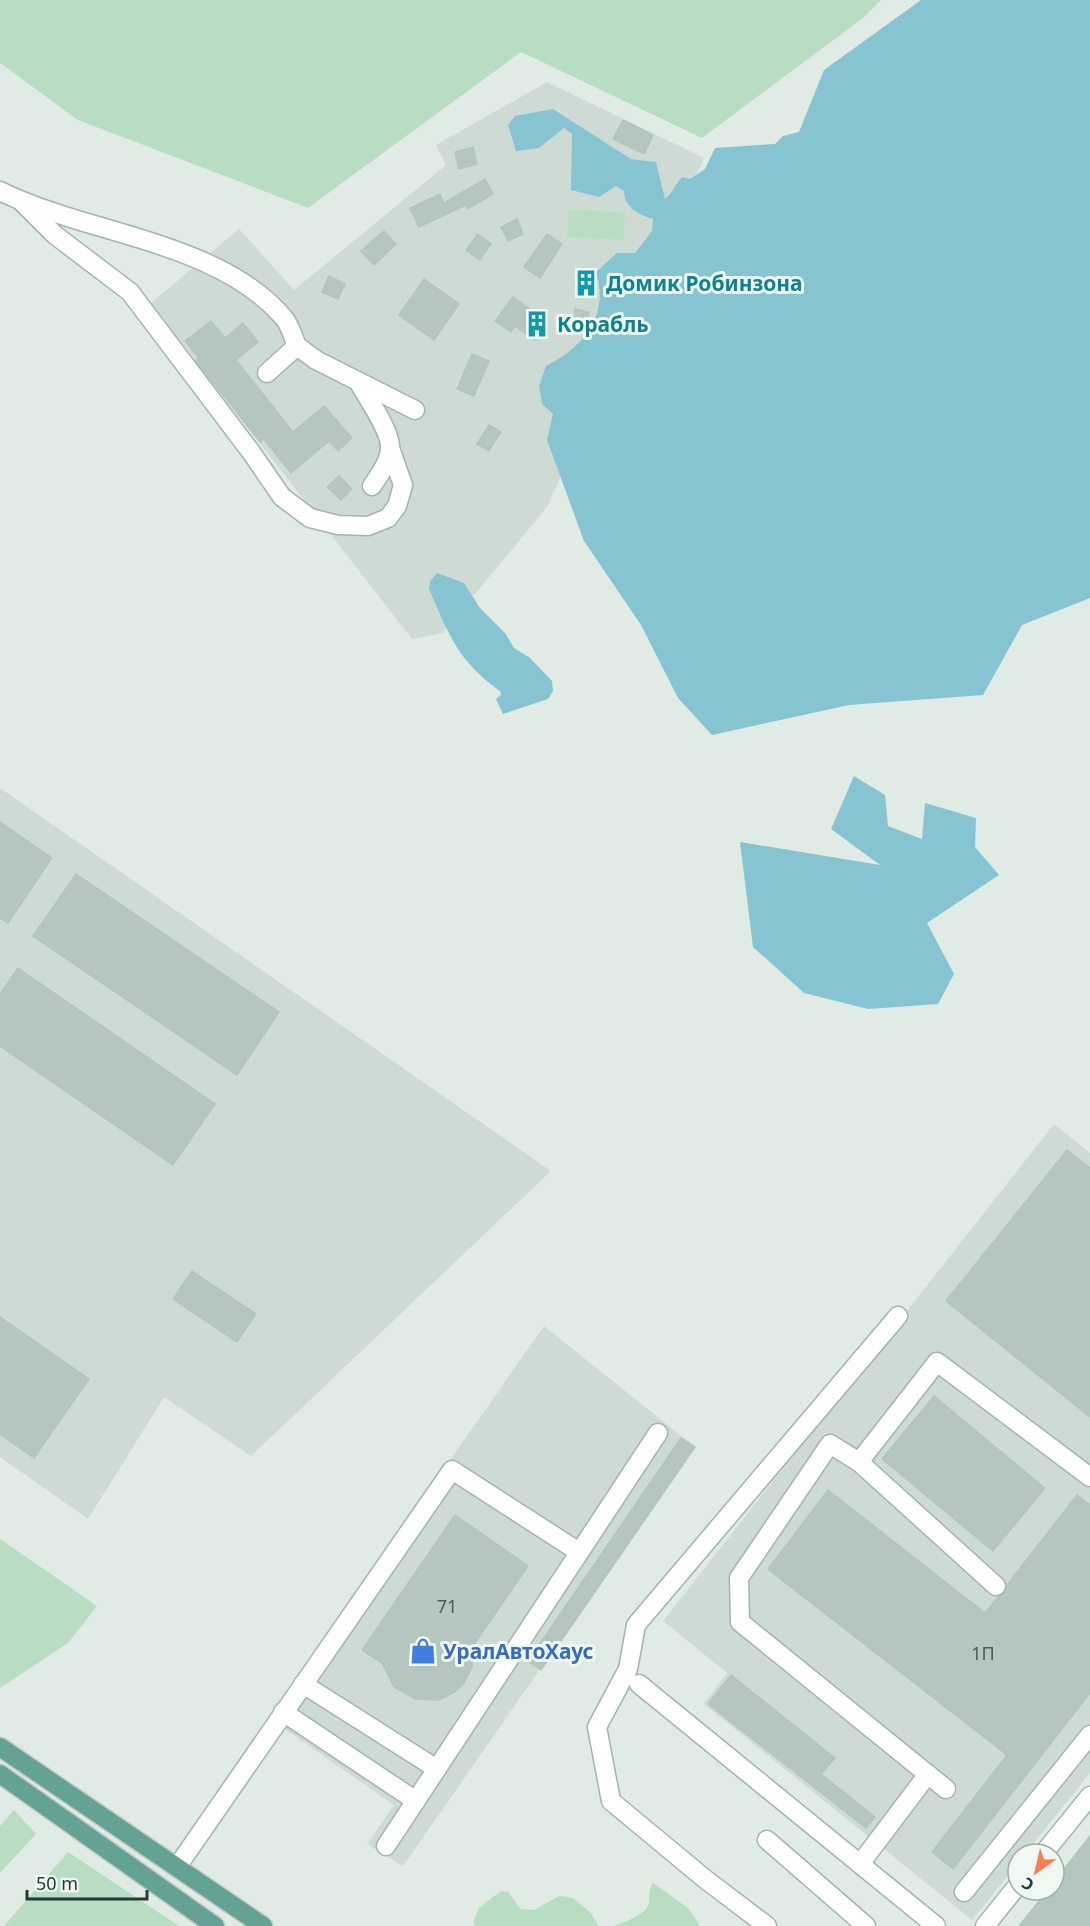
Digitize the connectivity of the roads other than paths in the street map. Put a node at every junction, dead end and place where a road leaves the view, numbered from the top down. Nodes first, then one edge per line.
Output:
1 (0, 191) edge
2 (22, 202) junction
3 (297, 346) junction
4 (267, 373) dead end
5 (358, 381) junction
6 (415, 410) dead end
7 (390, 448) junction
8 (372, 486) dead end
9 (898, 1316) dead end
10 (658, 1433) dead end
11 (859, 1462) junction
12 (1090, 1477) edge
13 (579, 1552) junction
14 (996, 1586) dead end
15 (303, 1684) junction
16 (639, 1684) dead end
17 (283, 1712) junction
18 (1090, 1736) edge
19 (0, 1747) edge
20 (437, 1769) junction
21 (0, 1774) edge
22 (928, 1774) junction
23 (946, 1789) dead end
24 (1090, 1796) edge
25 (416, 1801) junction
26 (767, 1840) dead end
27 (1053, 1842) edge
28 (386, 1846) dead end
29 (860, 1864) junction
30 (177, 1867) junction
31 (964, 1892) dead end
32 (1006, 1900) edge
33 (215, 1926) edge
34 (263, 1926) edge
35 (767, 1926) edge
36 (866, 1926) edge
37 (936, 1926) edge
38 (985, 1926) edge

1 - 2 lane
2 - 3 lane
2 - 7 lane
3 - 4 lane
3 - 5 lane
5 - 6 lane
5 - 7 lane
7 - 8 lane
9 - 35 lane
10 - 13 lane
11 - 12 lane
11 - 14 lane
11 - 22 lane
13 - 15 lane
13 - 20 lane
15 - 17 lane
15 - 20 lane
16 - 29 lane
17 - 25 lane
17 - 30 lane
18 - 31 lane
19 - 30 main road
20 - 25 lane
21 - 33 main road
22 - 23 lane
22 - 29 lane
24 - 27 lane
25 - 28 lane
26 - 36 lane
29 - 37 lane
30 - 34 main road
32 - 38 lane

